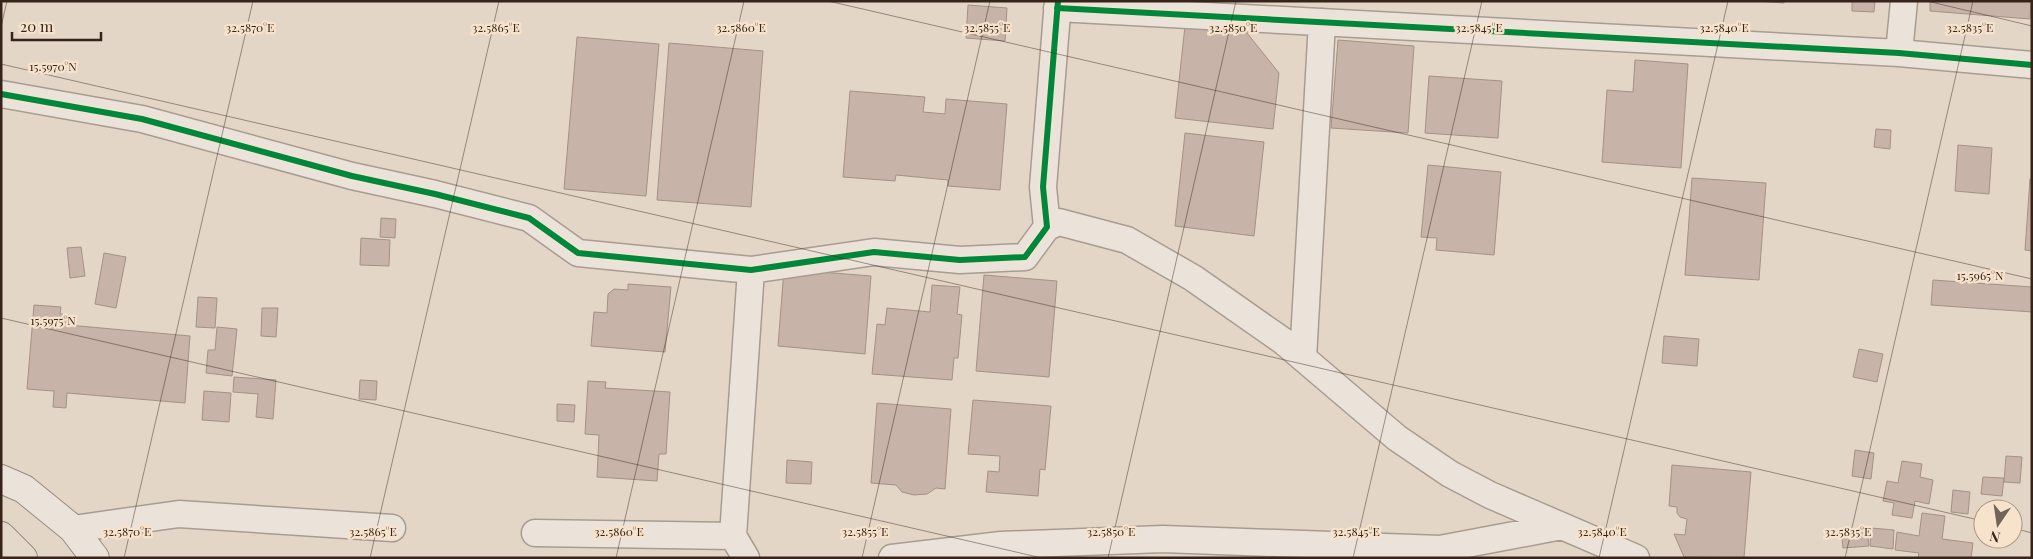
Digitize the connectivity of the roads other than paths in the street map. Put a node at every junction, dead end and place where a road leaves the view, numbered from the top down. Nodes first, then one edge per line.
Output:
1 (1904, 1) edge
2 (1058, 5) edge
3 (1322, 22) junction
4 (1899, 53) junction
5 (2032, 65) edge
6 (1, 94) edge
7 (1047, 227) junction
8 (751, 270) junction
9 (1303, 358) junction
10 (1, 478) edge
11 (1562, 526) junction
12 (392, 528) dead end
13 (73, 530) junction
14 (534, 534) dead end
15 (1, 536) edge
16 (1513, 546) edge
17 (739, 547) edge
18 (1283, 551) edge
19 (23, 558) edge
20 (95, 558) edge
21 (892, 558) edge
22 (1636, 558) edge

1 - 4 street
2 - 3 street
2 - 7 street
3 - 4 street
3 - 9 street
4 - 5 street
6 - 8 street
7 - 8 street
7 - 9 street
8 - 17 street
9 - 11 street
10 - 13 street
11 - 16 street
11 - 22 street
12 - 13 street
13 - 20 street
14 - 17 street
15 - 19 main road
16 - 18 street
18 - 21 street

